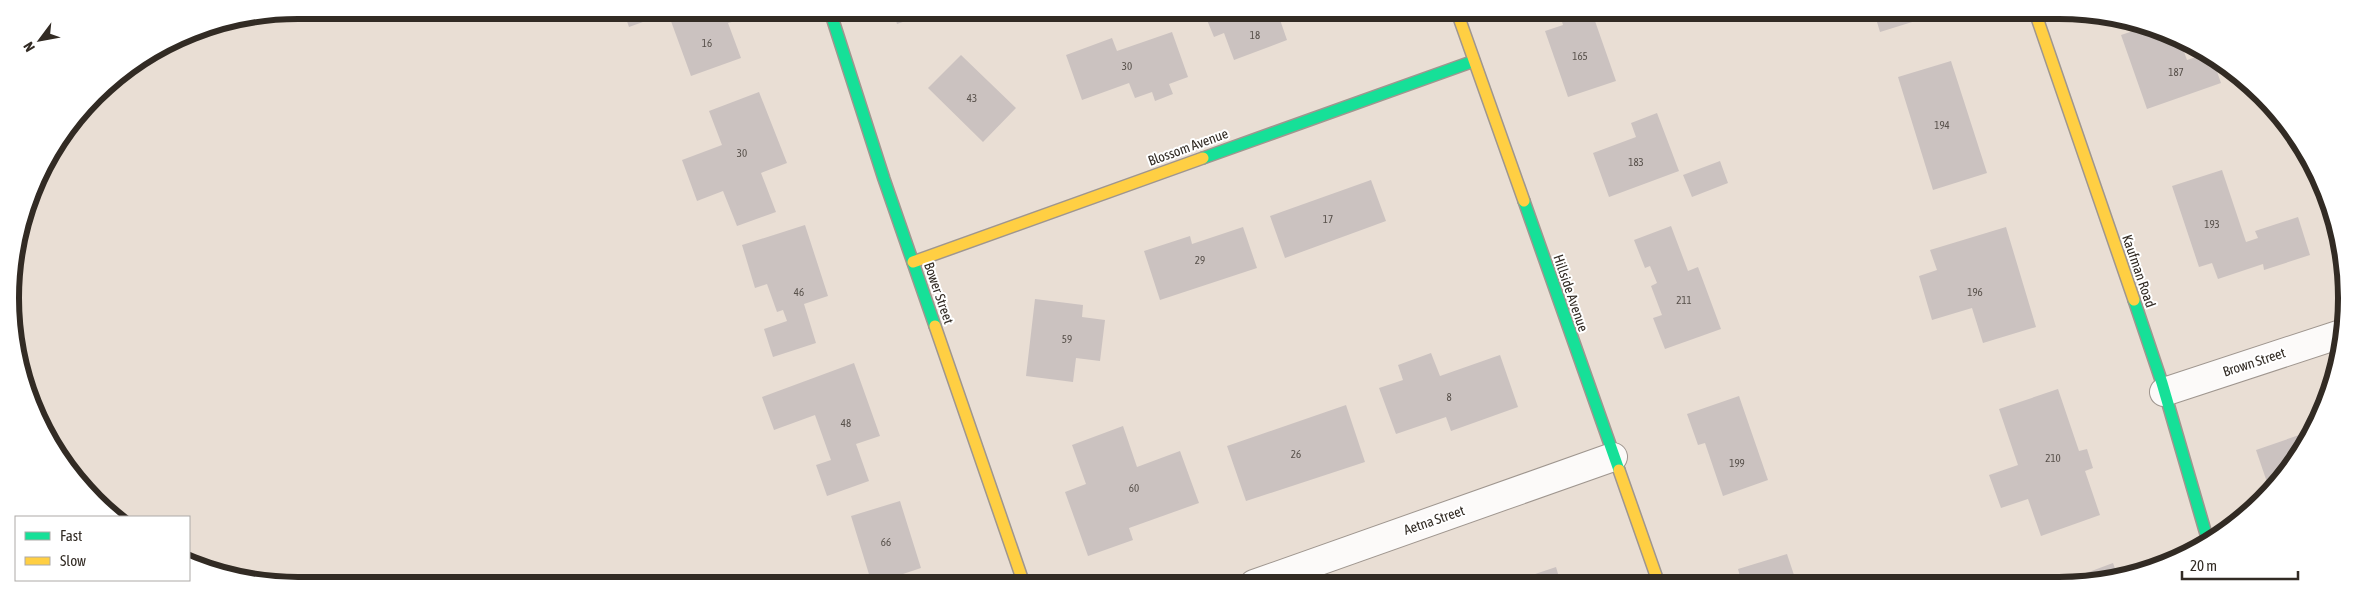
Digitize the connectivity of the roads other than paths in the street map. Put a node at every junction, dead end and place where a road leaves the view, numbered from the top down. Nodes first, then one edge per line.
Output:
1 (833, 19) edge
2 (1459, 19) edge
3 (2037, 19) edge
4 (1474, 61) junction
5 (912, 262) junction
6 (2336, 336) edge
7 (2164, 392) junction
8 (1614, 457) junction
9 (2206, 535) edge
10 (1022, 577) edge
11 (1274, 577) edge
12 (1656, 577) edge

1 - 5 street, Bower Street
2 - 4 street, Hillside Avenue
3 - 7 street, Kaufman Road
4 - 5 street, Blossom Avenue
4 - 8 street, Hillside Avenue
5 - 10 street, Bower Street
6 - 7 street, Brown Street
7 - 9 street, Kaufman Road
8 - 11 street, Aetna Street
8 - 12 street, Hillside Avenue

